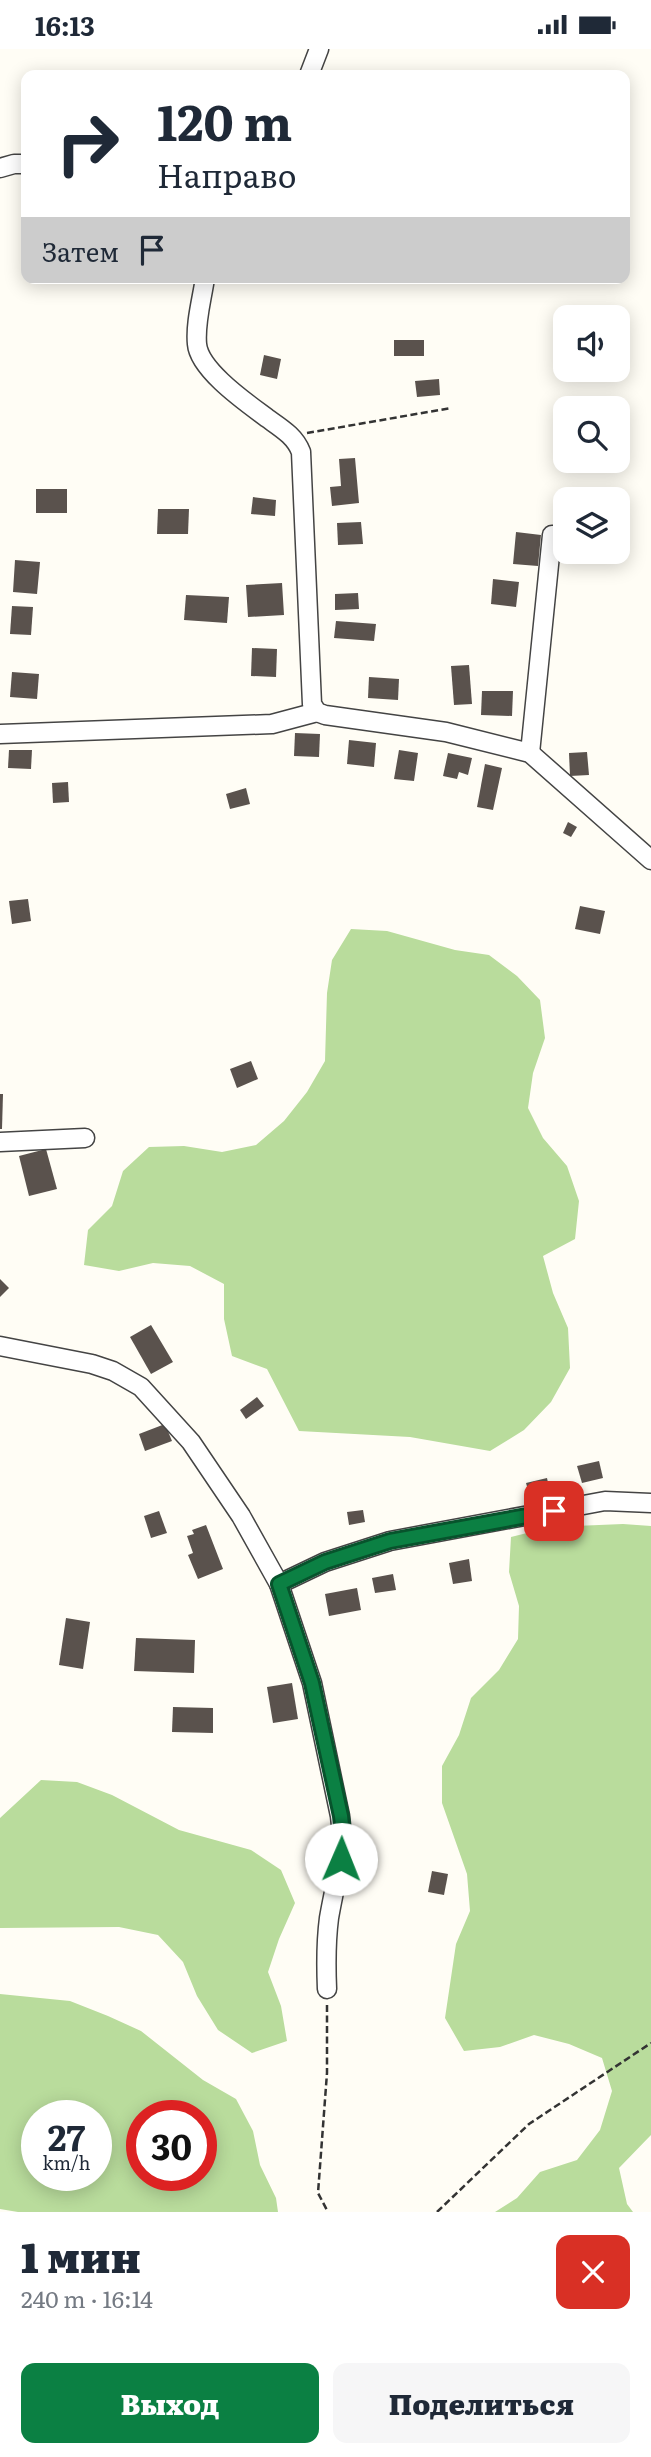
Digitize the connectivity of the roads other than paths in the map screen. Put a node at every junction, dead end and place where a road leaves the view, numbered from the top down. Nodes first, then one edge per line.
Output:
1 (319, 49) edge
2 (311, 70) edge
3 (21, 164) edge
4 (0, 168) edge
5 (204, 284) edge
6 (552, 535) dead end
7 (317, 712) junction
8 (0, 734) edge
9 (530, 753) junction
10 (651, 860) edge
11 (85, 1138) dead end
12 (0, 1142) edge
13 (0, 1346) edge
14 (651, 1503) edge
15 (279, 1584) junction
16 (327, 1989) road end

1 - 2 street
3 - 4 street
5 - 7 street
6 - 9 street
7 - 8 street
7 - 9 street
9 - 10 street
11 - 12 street
13 - 15 street
14 - 15 street
15 - 16 street

